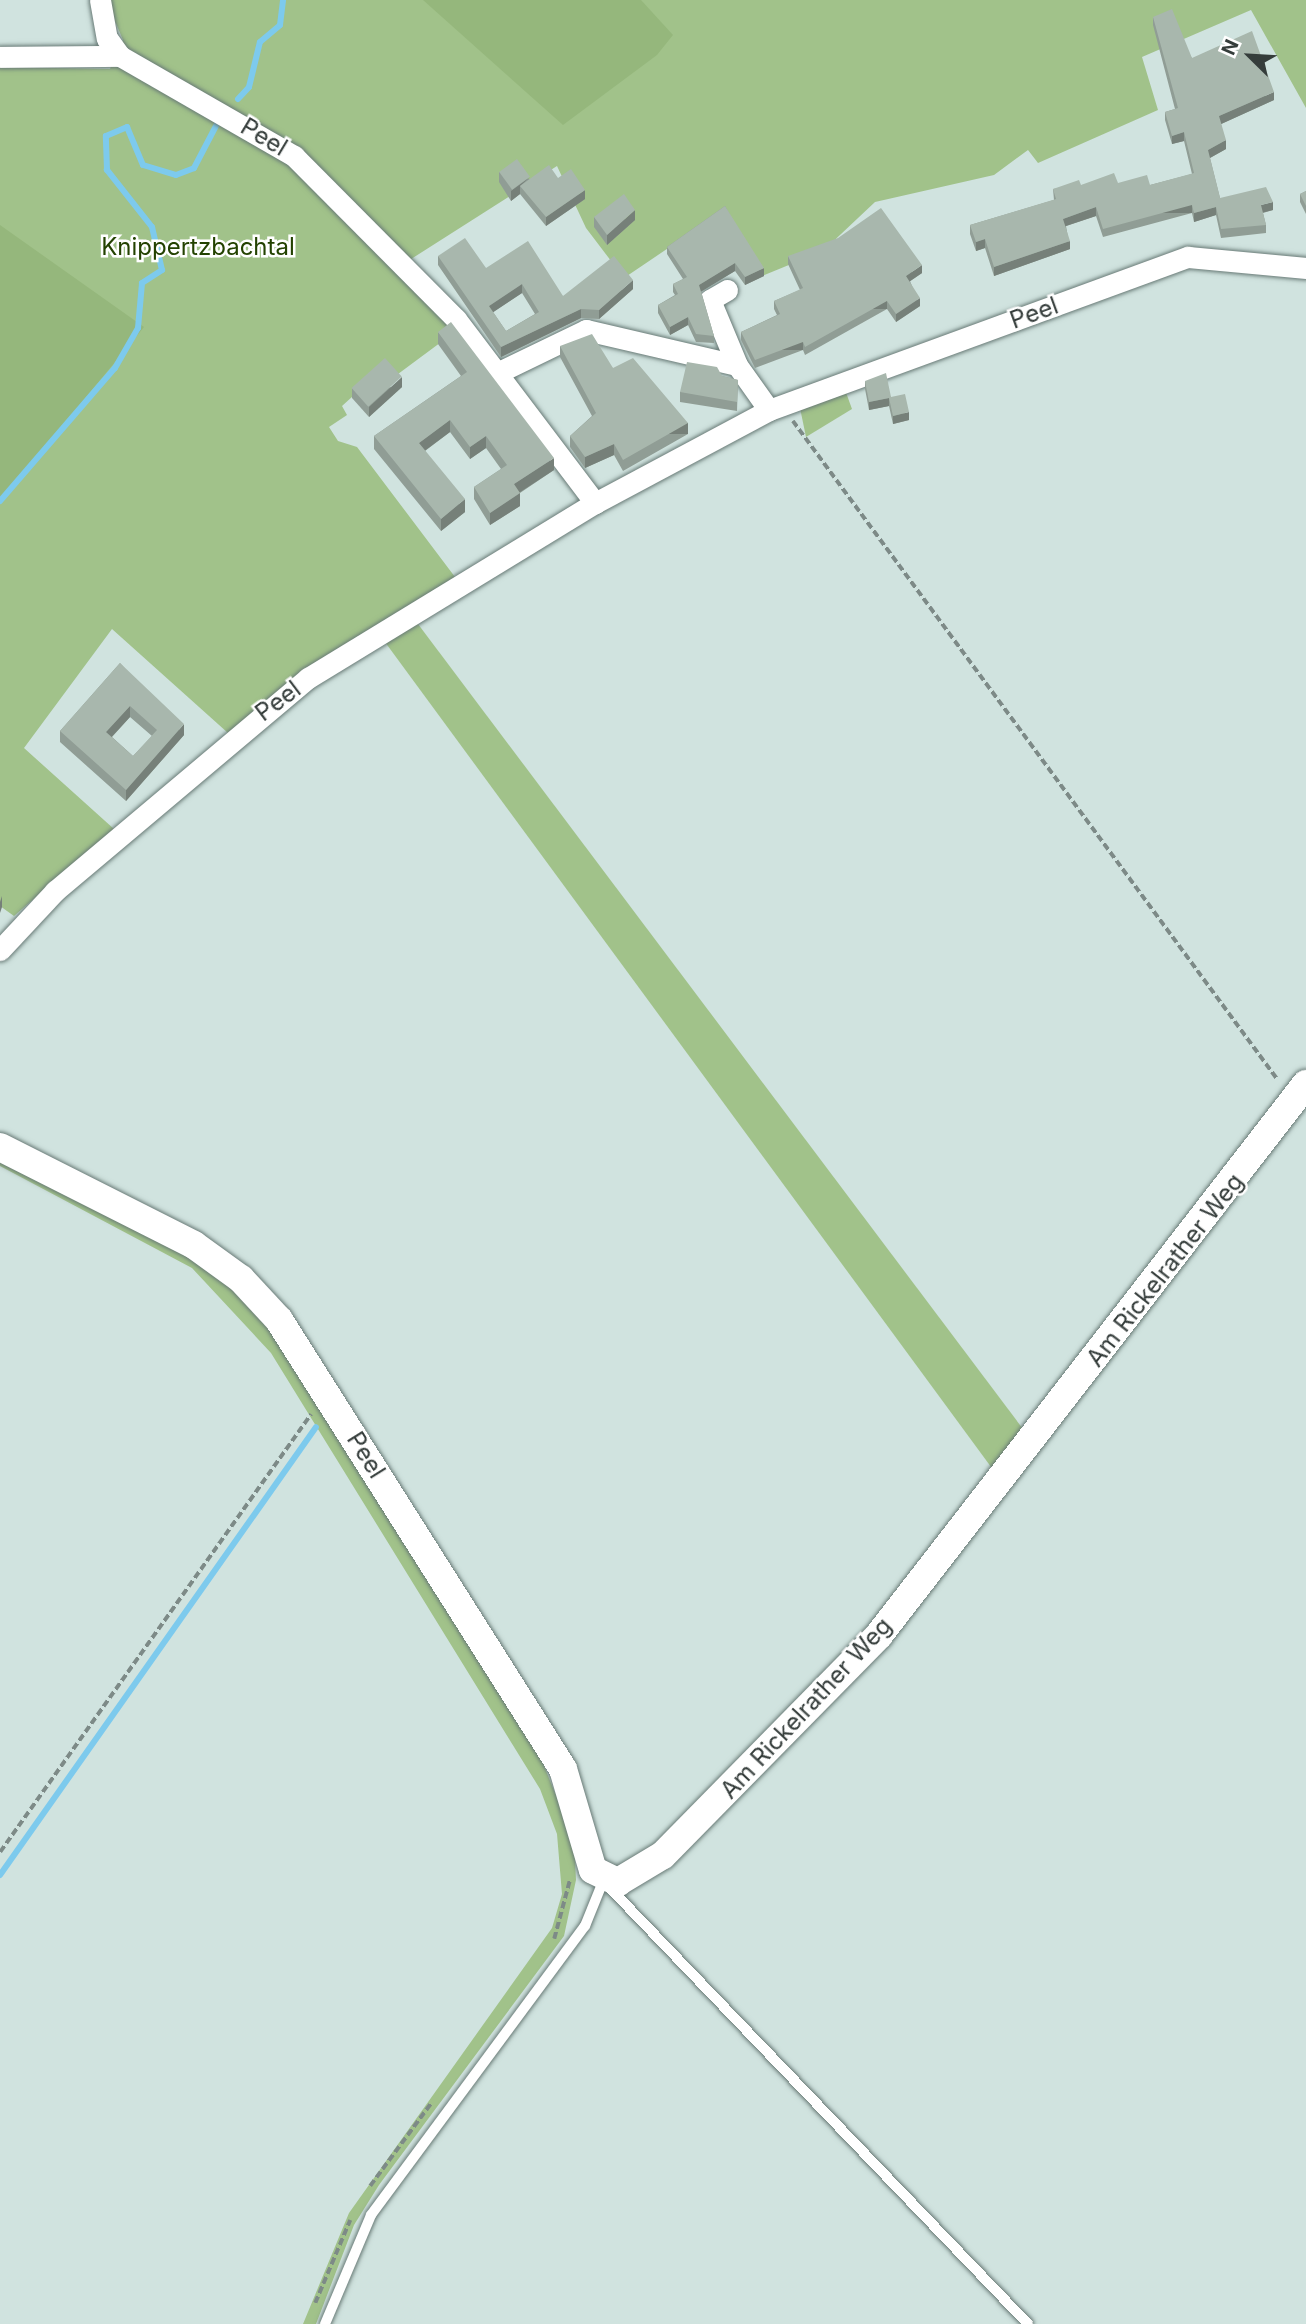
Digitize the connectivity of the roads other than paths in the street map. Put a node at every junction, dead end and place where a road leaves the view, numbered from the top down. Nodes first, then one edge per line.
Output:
1 (100, 0) edge
2 (120, 56) junction
3 (0, 57) edge
4 (1306, 268) edge
5 (727, 290) dead end
6 (737, 365) junction
7 (497, 373) junction
8 (775, 408) junction
9 (595, 503) junction
10 (0, 950) edge
11 (1301, 1094) edge
12 (0, 1147) edge
13 (604, 1879) junction
14 (325, 2324) edge
15 (1028, 2324) edge

1 - 2 street
2 - 3 street
2 - 7 street, Peel
4 - 8 street, Peel
5 - 6 street
6 - 7 street
6 - 8 street
7 - 9 street, Peel
8 - 9 street, Peel
9 - 10 street, Peel
11 - 13 street, Am Rickelrather Weg
12 - 13 street, Peel
13 - 14 lane
13 - 15 lane

